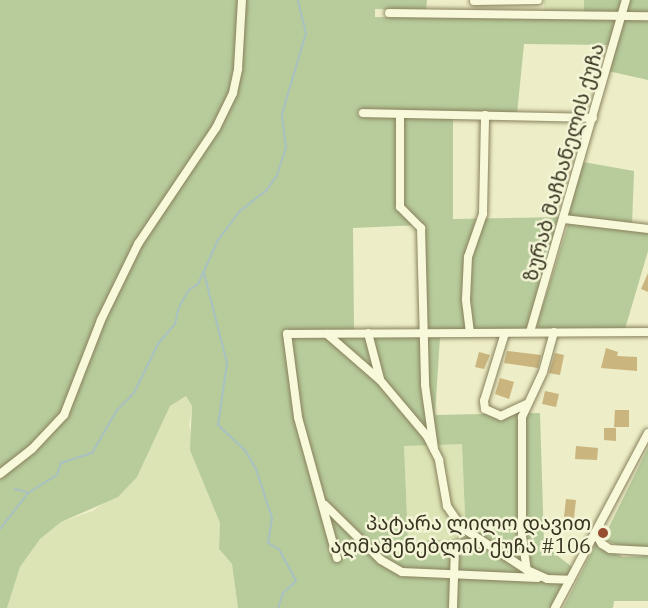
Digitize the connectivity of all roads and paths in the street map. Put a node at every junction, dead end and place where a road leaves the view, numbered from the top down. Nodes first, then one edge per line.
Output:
1 (242, 0) edge
2 (474, 0) edge
3 (538, 0) edge
4 (626, 0) edge
5 (389, 13) dead end
6 (474, 14) junction
7 (621, 15) junction
8 (648, 16) edge
9 (363, 113) dead end
10 (400, 114) junction
11 (485, 115) junction
12 (593, 118) junction
13 (564, 219) junction
14 (648, 229) edge
15 (554, 332) junction
16 (648, 332) edge
17 (368, 333) junction
18 (424, 333) junction
19 (470, 333) junction
20 (505, 333) junction
21 (530, 333) junction
22 (327, 334) junction
23 (380, 380) junction
24 (527, 404) junction
25 (648, 433) edge
26 (645, 444) edge
27 (434, 449) junction
28 (0, 474) edge
29 (324, 503) junction
30 (595, 533) junction
31 (480, 542) junction
32 (648, 551) edge
33 (337, 558) dead end
34 (526, 570) junction
35 (454, 575) junction
36 (548, 579) junction
37 (570, 580) junction
38 (453, 608) edge
39 (555, 608) edge

1 - 28 street
2 - 3 street
2 - 6 street
4 - 7 street, ზურაბ მაჩხანელის ქუჩა
5 - 6 street
6 - 7 street
7 - 8 street
7 - 12 street, ზურაბ მაჩხანელის ქუჩა
9 - 10 street
10 - 11 street
10 - 18 street
11 - 12 street
11 - 19 street
12 - 13 street, ზურაბ მაჩხანელის ქუჩა
13 - 14 street
13 - 21 street, ზურაბ მაჩხანელის ქუჩა
15 - 16 street
15 - 21 street
15 - 24 street
17 - 18 street
17 - 22 street
17 - 23 street
18 - 19 street
18 - 27 street
19 - 20 street
20 - 21 street
20 - 24 street
22 - 23 street
22 - 29 street
23 - 27 street
24 - 34 street
25 - 26 street
26 - 30 street
27 - 31 street
29 - 33 street
29 - 35 street
30 - 32 street
30 - 37 street
31 - 34 street
31 - 35 street
34 - 36 street
35 - 36 street
35 - 38 street
36 - 37 street
37 - 39 street

